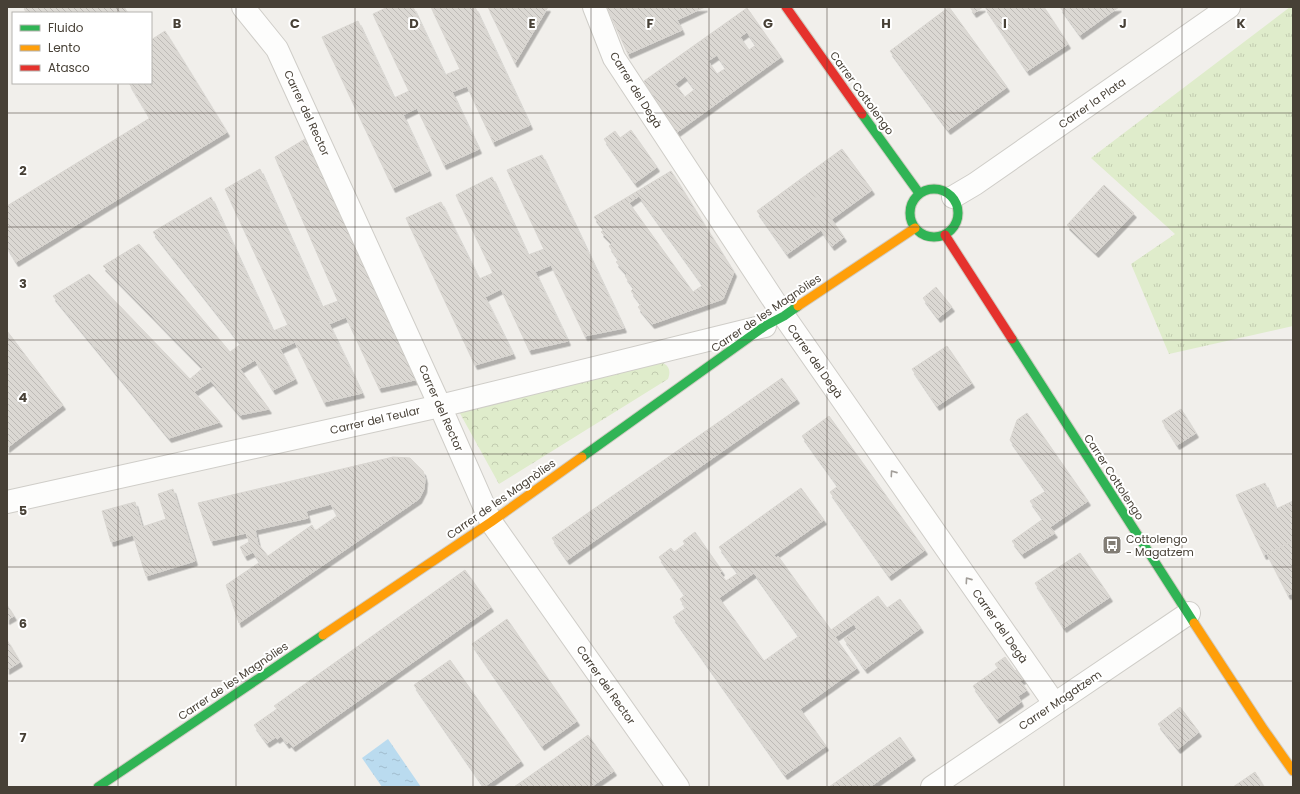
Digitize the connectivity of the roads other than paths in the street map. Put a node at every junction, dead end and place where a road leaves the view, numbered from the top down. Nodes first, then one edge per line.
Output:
1 (243, 7) edge
2 (594, 7) edge
3 (786, 7) edge
4 (1229, 7) edge
5 (919, 193) junction
6 (953, 197) junction
7 (915, 228) junction
8 (945, 235) junction
9 (774, 321) junction
10 (440, 406) junction
11 (7, 502) edge
12 (491, 522) junction
13 (1189, 613) junction
14 (1054, 703) junction
15 (1293, 771) edge
16 (669, 784) edge
17 (98, 787) edge
18 (932, 787) edge

1 - 10 street, Carrer del Rector
2 - 9 street, Carrer del Degà
3 - 5 street, Carrer Cottolengo
4 - 6 street, Carrer la Plata
5 - 6 street
5 - 7 street
6 - 8 street
7 - 8 street
7 - 9 street, Carrer de les Magnòlies
8 - 13 street, Carrer Cottolengo
9 - 10 street, Carrer del Teular
9 - 12 street, Carrer de les Magnòlies
14 -> 9 street, Carrer del Degà
10 - 11 street, Carrer del Teular
10 - 12 street, Carrer del Rector
12 - 16 street, Carrer del Rector
12 - 17 street, Carrer de les Magnòlies
13 - 14 street, Carrer Magatzem
13 - 15 street, Carrer Cottolengo
14 - 18 street, Carrer Magatzem

